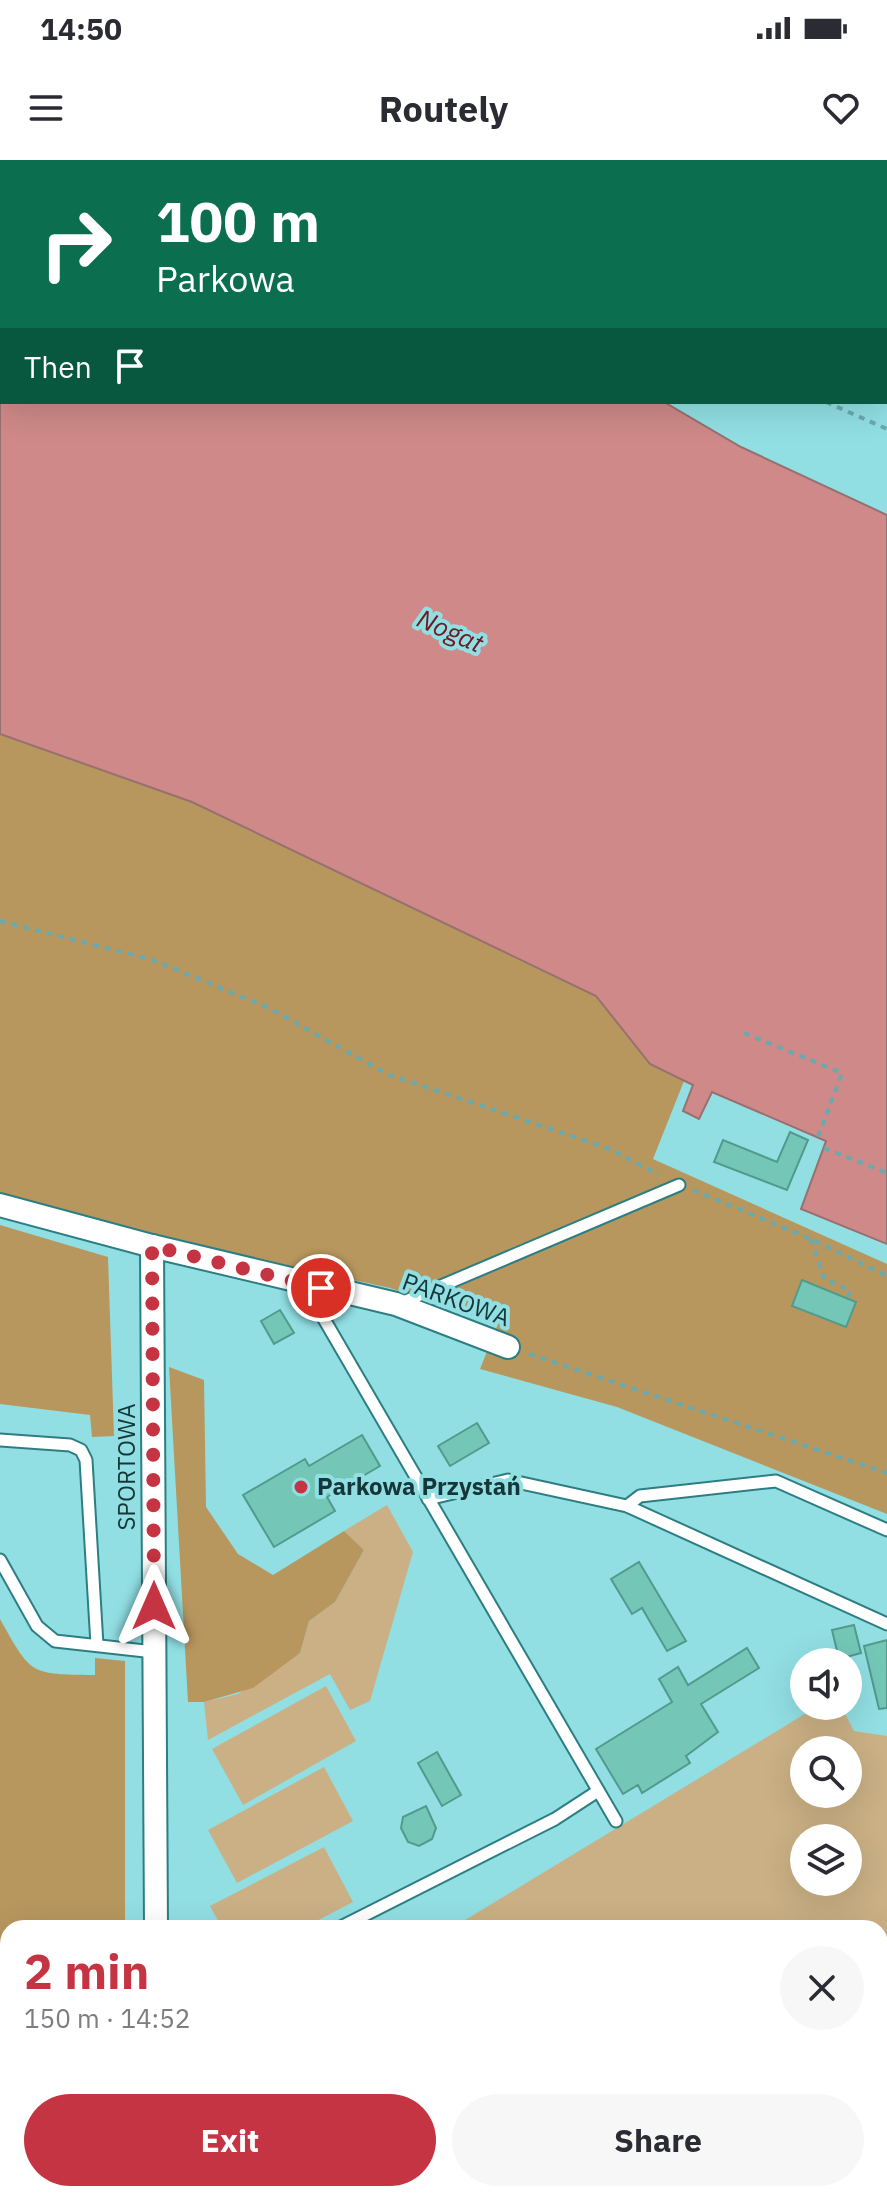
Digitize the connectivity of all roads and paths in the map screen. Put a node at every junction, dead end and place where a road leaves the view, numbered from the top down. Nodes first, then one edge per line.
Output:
1 (831, 404) edge
2 (887, 429) edge
3 (0, 921) edge
4 (744, 1033) dead end
5 (818, 1137) dead end
6 (824, 1148) dead end
7 (887, 1173) edge
8 (679, 1185) junction
9 (0, 1205) edge
10 (811, 1239) junction
11 (152, 1246) junction
12 (887, 1276) edge
13 (321, 1288) junction
14 (848, 1297) dead end
15 (396, 1304) junction
16 (508, 1347) joint
17 (0, 1440) edge
18 (887, 1473) edge
19 (428, 1499) junction
20 (627, 1506) junction
21 (887, 1530) edge
22 (0, 1560) edge
23 (887, 1624) edge
24 (97, 1645) junction
25 (154, 1652) junction
26 (598, 1791) junction
27 (616, 1821) dead end
28 (156, 1920) edge
29 (355, 1920) edge

1 - 2 path
3 - 8 path
4 - 5 path
6 - 7 path
8 - 10 path
8 - 15 lane
9 - 11 street, PARKOWA
10 - 12 path
10 - 14 path
11 - 13 street, PARKOWA
11 - 25 street, SPORTOWA
13 - 15 street, PARKOWA
13 - 19 lane
15 - 16 street, PARKOWA
16 - 18 path, PARKOWA
17 - 24 lane
19 - 20 lane
19 - 26 lane
20 - 21 lane
20 - 23 lane
22 - 24 lane
24 - 25 lane
25 - 28 street, SPORTOWA
26 - 27 lane
26 - 29 lane

